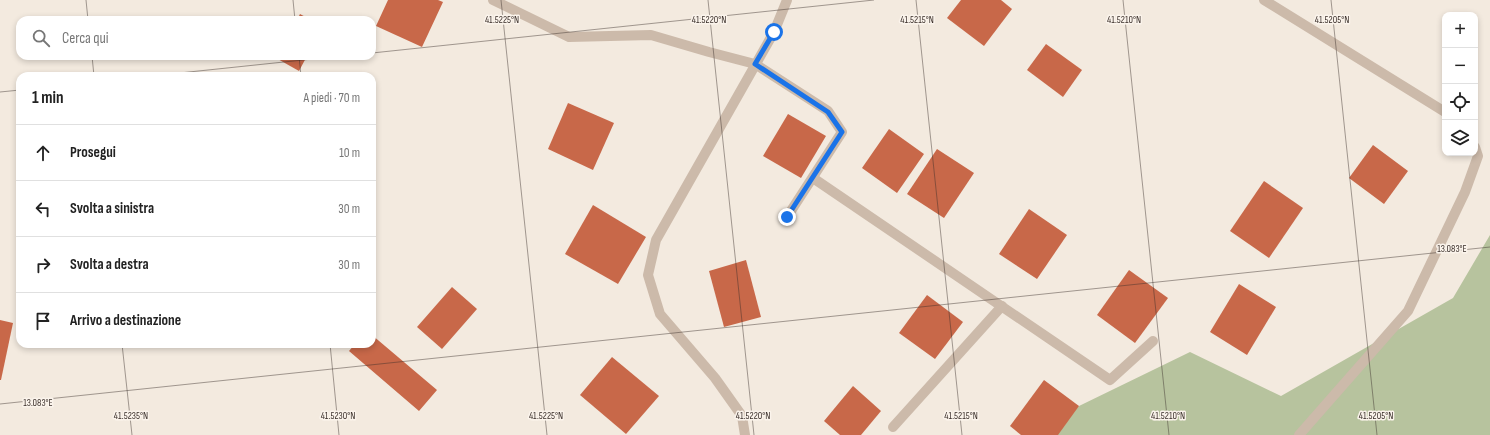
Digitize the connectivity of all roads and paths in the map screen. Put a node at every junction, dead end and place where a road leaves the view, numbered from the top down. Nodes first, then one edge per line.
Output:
1 (493, 0) edge
2 (787, 0) edge
3 (1264, 0) edge
4 (755, 64) junction
5 (1442, 110) edge
6 (1478, 156) edge
7 (813, 178) junction
8 (787, 217) dead end
9 (1002, 306) junction
10 (1152, 341) dead end
11 (894, 427) dead end
12 (745, 435) edge
13 (1299, 435) edge

1 - 4 street
2 - 4 street
3 - 5 street
4 - 7 street
4 - 12 street
6 - 13 street
7 - 8 street
7 - 9 street
9 - 10 street
9 - 11 street

